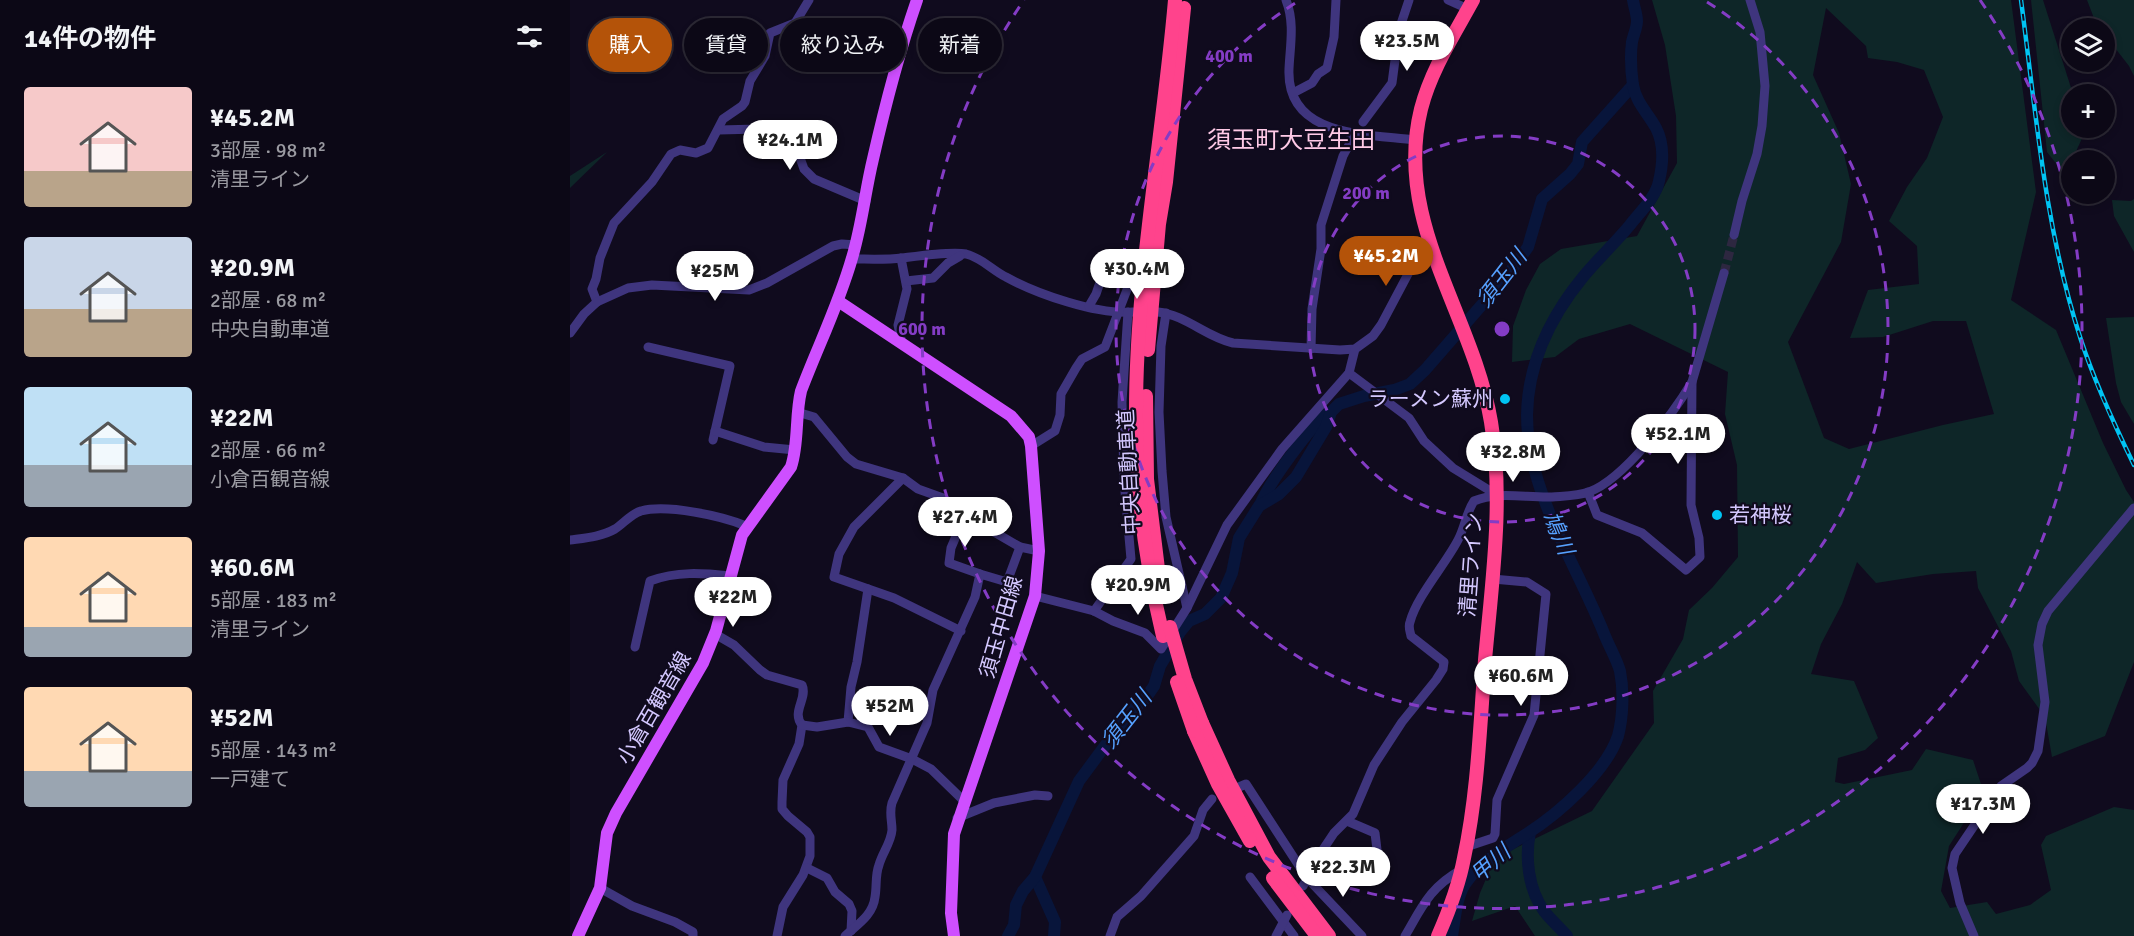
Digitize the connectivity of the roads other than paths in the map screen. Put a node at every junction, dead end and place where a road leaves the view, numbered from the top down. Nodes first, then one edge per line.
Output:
1 (808, 0) edge
2 (917, 0) edge
3 (1170, 0) edge
4 (1175, 0) edge
5 (1185, 0) edge
6 (1286, 0) edge
7 (1336, 0) edge
8 (1409, 0) edge
9 (1448, 0) edge
10 (1750, 0) edge
11 (1471, 5) edge
12 (1170, 50) junction
13 (1293, 93) junction
14 (1363, 122) dead end
15 (719, 130) junction
16 (1415, 140) junction
17 (1351, 141) dead end
18 (1160, 182) junction
19 (866, 201) junction
20 (1734, 235) tunnel mouth
21 (856, 245) junction
22 (1431, 247) junction
23 (966, 254) junction
24 (901, 258) junction
25 (852, 259) junction
26 (1724, 273) tunnel mouth
27 (906, 281) junction
28 (838, 301) junction
29 (597, 302) junction
30 (1089, 306) junction
31 (1126, 312) junction
32 (570, 333) edge
33 (902, 344) junction
34 (648, 347) dead end
35 (1311, 349) junction
36 (1355, 349) junction
37 (1353, 375) junction
38 (1692, 381) junction
39 (797, 412) junction
40 (1031, 446) junction
41 (795, 450) junction
42 (903, 478) junction
43 (1588, 492) junction
44 (1497, 495) junction
45 (2134, 508) edge
46 (965, 515) junction
47 (746, 526) junction
48 (570, 540) edge
49 (1020, 547) junction
50 (1039, 551) junction
51 (980, 574) junction
52 (731, 576) junction
53 (1493, 579) junction
54 (868, 589) junction
55 (1035, 596) junction
56 (1187, 608) junction
57 (1094, 611) junction
58 (961, 631) junction
59 (715, 634) junction
60 (635, 647) dead end
61 (848, 722) junction
62 (801, 725) junction
63 (1198, 727) junction
64 (912, 759) junction
65 (1239, 787) dead end
66 (1048, 796) dead end
67 (1212, 799) dead end
68 (964, 801) junction
69 (957, 818) junction
70 (1347, 821) junction
71 (1466, 847) junction
72 (1378, 858) dead end
73 (807, 868) junction
74 (1461, 870) junction
75 (1250, 877) dead end
76 (1305, 882) junction
77 (600, 888) junction
78 (1285, 919) junction
79 (848, 933) edge
80 (954, 935) edge
81 (578, 936) edge
82 (693, 936) edge
83 (777, 936) edge
84 (1110, 936) edge
85 (1276, 936) edge
86 (1294, 936) edge
87 (1317, 936) edge
88 (1329, 936) edge
89 (1362, 936) edge
90 (1405, 936) edge
91 (1438, 936) edge
92 (1974, 936) edge

1 - 15 street
2 - 19 main road
3 - 12 highway
4 - 12 highway, 中央自動車道
5 - 18 highway, 中央自動車道
6 - 13 street
7 - 13 street
8 - 14 street
9 - 11 street
10 - 20 street
11 - 16 highway, 清里ライン
12 - 18 highway, 中央自動車道
13 - 16 street
15 - 19 street
15 - 29 street
16 - 22 highway, 清里ライン
17 - 35 street
18 - 63 highway, 中央自動車道, bridge
19 - 21 main road
21 - 25 main road
21 - 29 street
22 - 36 street
22 - 44 highway, 清里ライン
23 - 24 street
23 - 27 street
23 - 30 street
24 - 25 street
24 - 27 street
25 - 28 main road
26 - 38 street
27 - 33 street
28 - 33 main road, 須玉中田線
28 - 39 main road, 小倉百観音線
29 - 32 street
30 - 31 street
30 - 31 street
31 - 40 street
31 - 57 street
33 - 40 main road, 須玉中田線
34 - 41 street
35 - 36 street
35 - 56 street
36 - 37 street
37 - 44 street
37 - 56 street
38 - 43 street
38 - 43 street
39 - 41 main road, 小倉百観音線
39 - 42 street
40 - 50 main road, 須玉中田線
41 - 47 main road, 小倉百観音線
42 - 46 street
42 - 54 street
43 - 44 street
44 - 53 highway, 清里ライン
44 - 70 street
45 - 92 street
46 - 49 street
46 - 51 street
47 - 48 street
47 - 52 main road, 小倉百観音線
49 - 50 street
49 - 51 street
50 - 55 main road, 須玉中田線
51 - 58 street
52 - 59 main road, 小倉百観音線
52 - 60 street
53 - 71 highway, 清里ライン
53 - 71 street
54 - 58 street
54 - 61 street
55 - 57 street
55 - 68 main road, 須玉中田線
56 - 57 street
58 - 64 street
59 - 62 street
59 - 77 main road, 小倉百観音線
61 - 62 street
61 - 64 street
62 - 73 street
63 - 87 highway, 中央自動車道
63 - 88 highway, 中央自動車道
64 - 68 street
64 - 79 street
65 - 76 street
66 - 69 street
67 - 84 street
68 - 69 main road, 須玉中田線
69 - 80 main road, 須玉中田線
70 - 72 street
70 - 76 street
71 - 74 highway, 清里ライン
73 - 79 street
73 - 83 street
74 - 90 street
74 - 91 highway, 清里ライン
75 - 78 street
76 - 89 street
77 - 81 main road, 小倉百観音線
77 - 82 street
78 - 85 street
78 - 86 street

